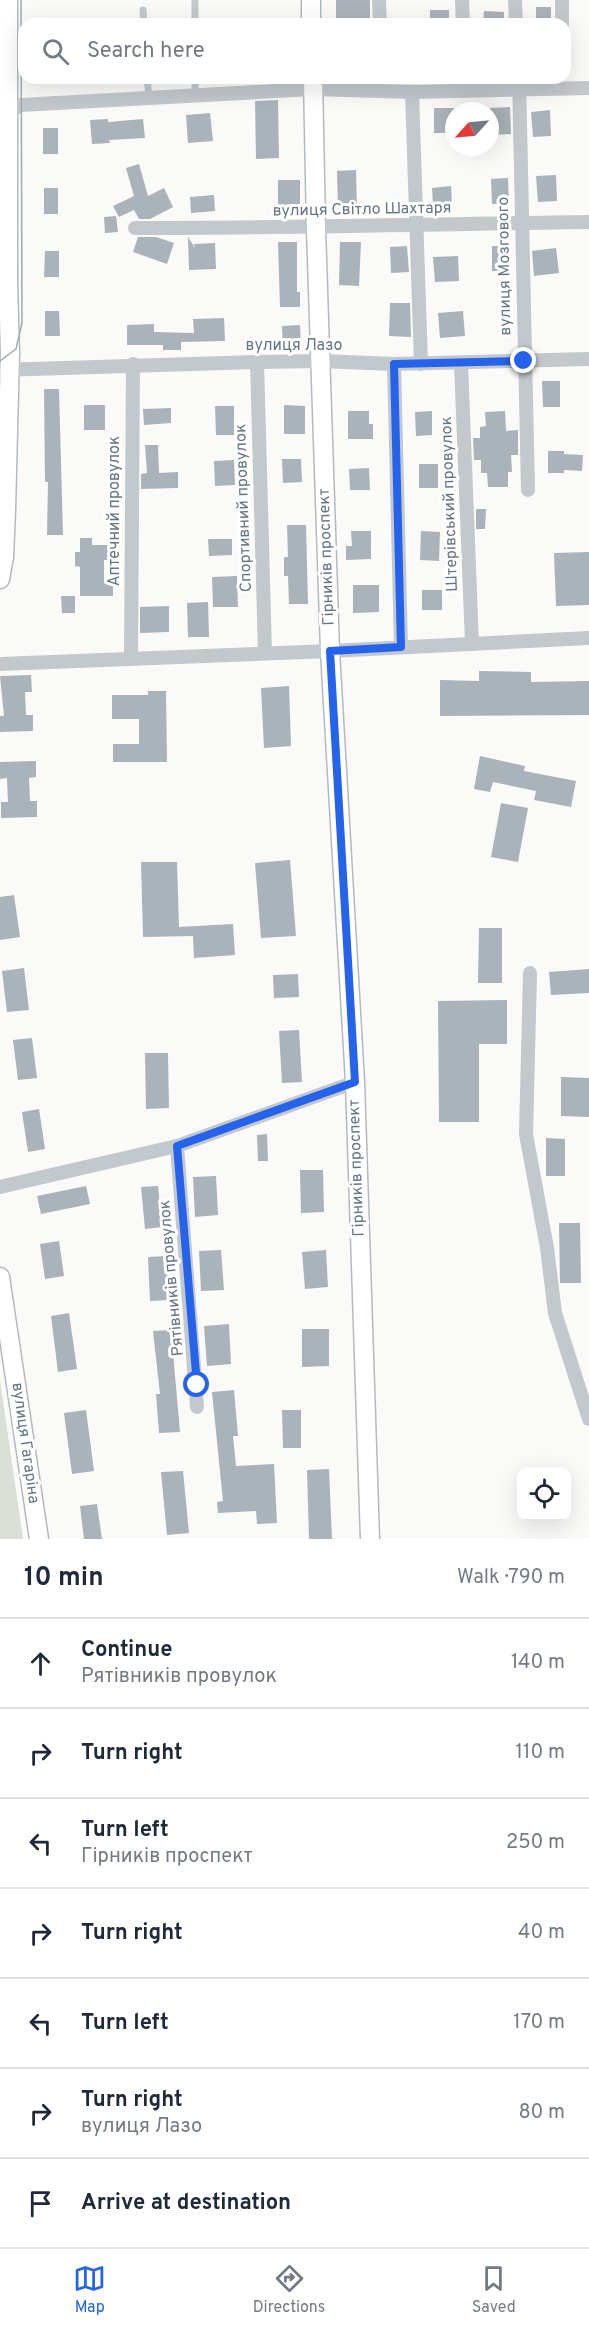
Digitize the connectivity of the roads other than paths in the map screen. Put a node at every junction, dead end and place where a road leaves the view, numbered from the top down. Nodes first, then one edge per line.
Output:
1 (8, 0) edge
2 (195, 0) edge
3 (310, 0) edge
4 (379, 0) edge
5 (462, 0) edge
6 (516, 0) edge
7 (562, 0) edge
8 (143, 10) dead end
9 (144, 18) edge
10 (195, 18) edge
11 (311, 18) edge
12 (380, 18) edge
13 (463, 18) edge
14 (516, 18) edge
15 (562, 18) edge
16 (147, 84) edge
17 (195, 84) edge
18 (303, 84) edge
19 (313, 84) edge
20 (348, 84) edge
21 (466, 84) edge
22 (519, 84) edge
23 (568, 84) edge
24 (383, 85) edge
25 (589, 88) edge
26 (412, 92) junction
27 (195, 95) junction
28 (148, 97) junction
29 (8, 112) junction
30 (589, 222) edge
31 (521, 223) junction
32 (416, 225) junction
33 (135, 228) dead end
34 (316, 228) junction
35 (589, 359) edge
36 (321, 361) junction
37 (524, 361) junction
38 (257, 362) junction
39 (461, 363) junction
40 (133, 364) junction
41 (394, 364) junction
42 (421, 364) junction
43 (5, 369) edge
44 (528, 490) dead end
45 (0, 579) edge
46 (589, 638) edge
47 (472, 644) junction
48 (401, 647) junction
49 (330, 651) junction
50 (265, 653) junction
51 (131, 659) junction
52 (0, 664) edge
53 (530, 973) dead end
54 (355, 1082) junction
55 (177, 1146) junction
56 (0, 1188) edge
57 (0, 1277) edge
58 (197, 1407) dead end
59 (589, 1419) edge
60 (39, 1539) edge
61 (370, 1539) edge

1 - 29 main road
2 - 10 lane
3 - 11 main road
4 - 12 street
5 - 13 street
6 - 14 street
7 - 15 street
8 - 9 lane
16 - 28 lane
17 - 27 lane
18 - 27 street
19 - 34 main road, Гірників проспект
20 - 24 street
21 - 22 street
21 - 26 street
22 - 31 street, вулиця Мозгового
23 - 25 street
24 - 26 street
26 - 32 street
27 - 28 street
28 - 29 street
29 - 43 main road
30 - 31 street, вулиця Світло Шахтаря
31 - 32 street, вулиця Світло Шахтаря
31 - 37 street, вулиця Мозгового
32 - 34 street, вулиця Світло Шахтаря
32 - 42 street
33 - 34 street, вулиця Світло Шахтаря
34 - 36 main road, Гірників проспект
35 - 37 street, вулиця Лазо
36 - 38 street, вулиця Лазо
36 - 41 street, вулиця Лазо
36 - 49 main road, Гірників проспект
37 - 39 street, вулиця Лазо
37 - 44 street, вулиця Мозгового
38 - 40 street, вулиця Лазо
38 - 50 street, Спортивний провулок
39 - 42 street, вулиця Лазо
39 - 47 street, Штерівський провулок
40 - 43 street, вулиця Лазо
40 - 51 street, Аптечний провулок
41 - 42 street, вулиця Лазо
41 - 48 street
43 - 45 main road
46 - 47 street
47 - 48 street
48 - 49 street
49 - 50 street
49 - 54 main road, Гірників проспект
50 - 51 street
51 - 52 street
53 - 59 street
54 - 55 street
54 - 61 main road, Гірників проспект
55 - 56 street
55 - 58 street, Рятівників провулок
57 - 60 main road, вулиця Гагаріна

